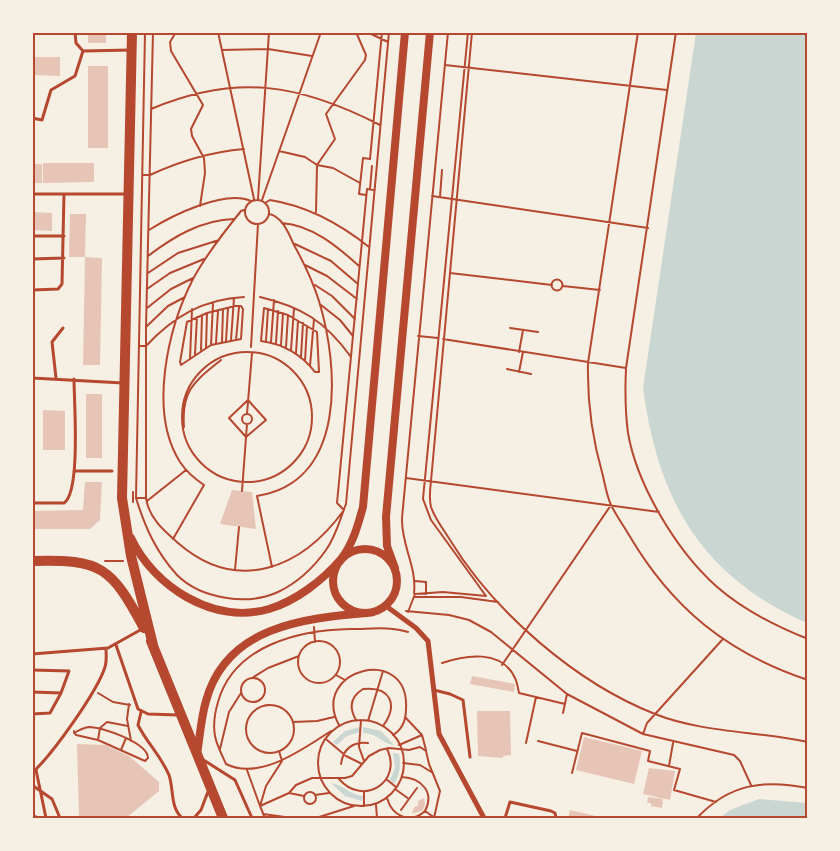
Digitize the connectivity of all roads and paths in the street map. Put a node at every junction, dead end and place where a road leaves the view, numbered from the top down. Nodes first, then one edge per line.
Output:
1 (75, 32) edge
2 (132, 32) edge
3 (176, 32) edge
4 (218, 32) edge
5 (269, 32) edge
6 (321, 32) edge
7 (356, 32) edge
8 (367, 32) edge
9 (382, 32) edge
10 (389, 32) edge
11 (405, 32) edge
12 (430, 32) edge
13 (448, 32) edge
14 (468, 32) edge
15 (472, 32) edge
16 (638, 32) edge
17 (676, 32) edge
18 (145, 34) edge
19 (153, 34) edge
20 (381, 39) junction
21 (388, 42) junction
22 (268, 49) junction
23 (132, 50) junction
24 (222, 50) junction
25 (83, 51) junction
26 (312, 56) junction
27 (445, 65) junction
28 (464, 68) junction
29 (468, 68) junction
30 (630, 85) junction
31 (231, 88) junction
32 (266, 88) junction
33 (668, 90) junction
34 (300, 93) junction
35 (197, 94) junction
36 (333, 102) junction
37 (144, 105) junction
38 (151, 105) junction
39 (151, 109) junction
40 (32, 118) edge
41 (374, 122) junction
42 (380, 125) junction
43 (244, 149) junction
44 (279, 151) junction
45 (204, 158) junction
46 (317, 165) junction
47 (372, 166) dead end
48 (442, 170) dead end
49 (143, 175) junction
50 (150, 176) junction
51 (360, 183) junction
52 (370, 189) junction
53 (374, 190) junction
54 (32, 194) edge
55 (64, 194) junction
56 (128, 194) junction
57 (366, 195) junction
58 (432, 196) junction
59 (440, 198) junction
60 (258, 199) junction
61 (452, 199) junction
62 (254, 200) junction
63 (262, 200) junction
64 (456, 200) junction
65 (251, 201) junction
66 (265, 202) junction
67 (200, 206) junction
68 (244, 210) junction
69 (316, 212) junction
70 (269, 214) junction
71 (234, 219) junction
72 (142, 222) junction
73 (149, 222) junction
74 (610, 222) junction
75 (282, 223) junction
76 (258, 224) junction
77 (648, 228) junction
78 (149, 230) junction
79 (32, 236) edge
80 (64, 236) junction
81 (219, 240) junction
82 (362, 242) junction
83 (293, 243) junction
84 (369, 248) junction
85 (148, 256) junction
86 (64, 258) junction
87 (32, 259) edge
88 (205, 259) junction
89 (304, 264) junction
90 (360, 266) junction
91 (148, 273) junction
92 (450, 273) junction
93 (194, 278) junction
94 (358, 284) junction
95 (552, 284) junction
96 (313, 285) junction
97 (563, 286) junction
98 (147, 289) junction
99 (32, 290) edge
100 (600, 290) junction
101 (185, 297) junction
102 (244, 297) dead end
103 (260, 297) dead end
104 (234, 298) junction
105 (357, 299) junction
106 (274, 300) junction
107 (213, 301) junction
108 (320, 304) junction
109 (239, 306) junction
110 (228, 307) junction
111 (233, 307) junction
112 (294, 307) junction
113 (147, 308) junction
114 (223, 308) junction
115 (192, 309) junction
116 (268, 309) junction
117 (218, 310) junction
118 (273, 310) junction
119 (213, 311) junction
120 (278, 311) junction
121 (207, 313) junction
122 (283, 313) junction
123 (202, 315) junction
124 (288, 315) junction
125 (177, 317) junction
126 (293, 317) junction
127 (197, 318) junction
128 (314, 318) junction
129 (355, 319) junction
130 (192, 320) junction
131 (298, 320) junction
132 (303, 323) junction
133 (325, 324) junction
134 (308, 326) junction
135 (146, 327) junction
136 (63, 328) dead end
137 (312, 328) junction
138 (510, 328) dead end
139 (523, 330) junction
140 (538, 332) dead end
141 (353, 336) junction
142 (418, 336) junction
143 (439, 338) junction
144 (444, 339) junction
145 (231, 340) junction
146 (236, 340) junction
147 (226, 341) junction
148 (266, 341) junction
149 (222, 342) junction
150 (270, 342) junction
151 (216, 343) junction
152 (276, 343) junction
153 (211, 345) junction
154 (281, 345) junction
155 (139, 346) junction
156 (146, 346) junction
157 (251, 346) dead end
158 (286, 347) junction
159 (206, 348) junction
160 (201, 350) junction
161 (291, 350) junction
162 (521, 352) junction
163 (252, 353) junction
164 (296, 353) junction
165 (195, 354) junction
166 (139, 356) junction
167 (146, 356) junction
168 (300, 357) junction
169 (352, 358) junction
170 (190, 359) junction
171 (221, 360) junction
172 (306, 361) junction
173 (588, 363) junction
174 (310, 366) junction
175 (626, 368) junction
176 (506, 369) dead end
177 (519, 372) junction
178 (531, 374) dead end
179 (32, 378) edge
180 (56, 378) junction
181 (74, 379) junction
182 (124, 383) junction
183 (248, 400) junction
184 (247, 414) junction
185 (247, 424) junction
186 (184, 427) dead end
187 (246, 437) junction
188 (186, 470) junction
189 (75, 471) junction
190 (112, 471) dead end
191 (406, 478) junction
192 (426, 480) junction
193 (431, 481) junction
194 (242, 482) junction
195 (242, 491) dead end
196 (136, 498) junction
197 (146, 498) junction
198 (147, 501) junction
199 (32, 503) edge
200 (611, 505) junction
201 (344, 510) junction
202 (660, 512) junction
203 (125, 525) junction
204 (239, 526) dead end
205 (172, 538) junction
206 (340, 560) junction
207 (32, 561) edge
208 (98, 561) dead end
209 (132, 561) junction
210 (272, 567) junction
211 (395, 568) junction
212 (236, 570) junction
213 (415, 581) junction
214 (426, 593) junction
215 (414, 597) junction
216 (426, 597) junction
217 (498, 602) junction
218 (386, 606) junction
219 (407, 611) junction
220 (367, 614) junction
221 (404, 618) junction
222 (313, 619) junction
223 (144, 628) junction
224 (528, 630) junction
225 (314, 632) junction
226 (410, 633) dead end
227 (808, 639) edge
228 (722, 640) junction
229 (315, 642) junction
230 (116, 645) junction
231 (153, 645) junction
232 (106, 648) junction
233 (513, 650) junction
234 (32, 654) edge
235 (300, 655) junction
236 (442, 663) dead end
237 (502, 665) junction
238 (32, 670) edge
239 (383, 671) junction
240 (336, 674) junction
241 (252, 678) junction
242 (345, 680) junction
243 (808, 680) edge
244 (94, 690) junction
245 (376, 690) junction
246 (434, 690) junction
247 (32, 692) edge
248 (61, 693) junction
249 (241, 693) junction
250 (567, 694) junction
251 (536, 696) junction
252 (257, 702) junction
253 (128, 704) junction
254 (565, 704) junction
255 (261, 706) junction
256 (139, 710) junction
257 (562, 713) dead end
258 (32, 714) edge
259 (655, 714) junction
260 (181, 715) junction
261 (334, 717) junction
262 (405, 717) junction
263 (356, 720) junction
264 (361, 720) junction
265 (368, 721) junction
266 (293, 722) junction
267 (71, 723) junction
268 (339, 725) junction
269 (128, 726) junction
270 (383, 726) junction
271 (100, 728) junction
272 (330, 731) junction
273 (74, 733) junction
274 (643, 734) junction
275 (392, 735) junction
276 (422, 735) junction
277 (126, 738) junction
278 (98, 740) junction
279 (326, 740) junction
280 (131, 741) junction
281 (538, 741) dead end
282 (808, 742) edge
283 (359, 743) junction
284 (368, 743) dead end
285 (526, 743) dead end
286 (674, 743) junction
287 (400, 745) junction
288 (387, 748) junction
289 (220, 749) junction
290 (401, 749) junction
291 (121, 750) junction
292 (280, 751) junction
293 (426, 751) junction
294 (578, 751) junction
295 (343, 754) junction
296 (197, 756) junction
297 (470, 757) dead end
298 (282, 761) junction
299 (363, 763) junction
300 (403, 763) junction
301 (341, 764) dead end
302 (669, 766) junction
303 (247, 770) junction
304 (34, 771) edge
305 (434, 773) junction
306 (572, 773) dead end
307 (402, 777) junction
308 (321, 778) junction
309 (339, 779) junction
310 (387, 780) junction
311 (751, 785) junction
312 (32, 786) edge
313 (210, 786) junction
314 (396, 788) junction
315 (417, 788) dead end
316 (808, 788) edge
317 (41, 790) junction
318 (289, 793) junction
319 (330, 793) junction
320 (364, 793) junction
321 (315, 795) junction
322 (304, 796) junction
323 (387, 798) junction
324 (409, 799) junction
325 (716, 802) junction
326 (376, 805) junction
327 (260, 806) junction
328 (354, 806) junction
329 (364, 806) junction
330 (401, 810) dead end
331 (58, 811) junction
332 (425, 811) junction
333 (263, 814) junction
334 (32, 815) edge
335 (38, 818) edge
336 (46, 818) edge
337 (56, 818) edge
338 (60, 818) edge
339 (182, 818) edge
340 (194, 818) edge
341 (223, 818) edge
342 (252, 818) edge
343 (265, 818) edge
344 (292, 818) edge
345 (316, 818) edge
346 (321, 818) edge
347 (377, 818) edge
348 (435, 818) edge
349 (484, 818) edge
350 (505, 818) edge
351 (556, 818) edge
352 (697, 818) edge

1 - 25 lane
2 - 23 highway
3 - 35 path
4 - 24 path
5 - 22 path
6 - 26 path
7 - 36 path
8 - 20 path
9 - 20 path
10 - 21 path
11 - 206 main road
12 - 211 main road
13 - 27 path
14 - 28 path
15 - 29 path
16 - 30 path
17 - 33 path
18 - 19 path
18 - 37 path
19 - 38 path
20 - 21 path
20 - 41 path
21 - 42 path
22 - 24 path
22 - 26 path
22 - 32 path
23 - 25 lane
23 - 56 highway
24 - 31 path
25 - 40 lane
26 - 34 path
27 - 28 path
27 - 58 path
28 - 29 path
28 - 61 path
29 - 30 path
29 - 64 path
30 - 33 path
30 - 74 path
31 - 32 path
31 - 35 path
31 - 43 path
32 - 34 path
32 - 60 path
33 - 77 path
34 - 36 path
34 - 44 path
35 - 39 path
35 - 45 path
36 - 41 path
36 - 46 path
37 - 38 path
37 - 49 path
38 - 39 path
39 - 50 path
41 - 42 path
41 - 51 path
42 - 53 path
43 - 45 path
43 - 62 path
44 - 46 path
44 - 63 path
45 - 50 path
45 - 67 path
46 - 51 path
46 - 69 path
47 - 52 path
48 - 59 path
49 - 50 path
49 - 72 path
50 - 73 path
51 - 57 path
52 - 53 path
52 - 57 path
53 - 84 path
54 - 55 lane
55 - 56 lane
55 - 80 lane
56 - 182 highway
57 - 82 path
58 - 59 path
58 - 142 path
59 - 61 path
60 - 62 path
60 - 63 path
61 - 64 path
61 - 143 path
62 - 65 path
63 - 66 path
64 - 74 path
64 - 92 path
65 - 67 path
65 - 68 path
66 - 69 path
66 - 70 path
67 - 78 path
68 - 71 path
68 - 76 path
69 - 82 path
70 - 75 path
70 - 76 path
71 - 81 path
71 - 85 path
72 - 73 path
72 - 155 path
73 - 78 path
74 - 77 path
74 - 100 path
75 - 83 path
75 - 90 path
76 - 157 path
77 - 175 path
78 - 85 path
79 - 80 lane
80 - 86 lane
81 - 88 path
81 - 91 path
82 - 84 path
82 - 90 path
83 - 89 path
83 - 94 path
84 - 201 path
85 - 91 path
86 - 87 lane
86 - 99 lane
88 - 93 path
88 - 98 path
89 - 96 path
89 - 105 path
90 - 94 path
91 - 98 path
92 - 95 path
92 - 144 path
93 - 101 path
93 - 113 path
94 - 105 path
95 - 97 path
95 - 97 path
96 - 108 path
96 - 129 path
97 - 100 path
98 - 113 path
100 - 173 path
101 - 125 path
101 - 135 path
102 - 104 path
103 - 106 path
104 - 107 path
104 - 111 path
105 - 129 path
106 - 112 path
106 - 118 path
107 - 115 path
107 - 119 path
108 - 133 path
108 - 141 path
109 - 111 path
109 - 146 path
109 - 146 path
110 - 111 path
110 - 114 path
110 - 147 path
111 - 145 path
112 - 126 path
112 - 128 path
113 - 135 path
114 - 117 path
114 - 149 path
115 - 125 path
115 - 130 path
116 - 118 path
116 - 148 path
116 - 148 path
117 - 119 path
117 - 151 path
118 - 120 path
118 - 150 path
119 - 121 path
119 - 153 path
120 - 122 path
120 - 152 path
121 - 123 path
121 - 159 path
122 - 124 path
122 - 154 path
123 - 127 path
123 - 160 path
124 - 126 path
124 - 158 path
125 - 156 path
125 - 188 path
126 - 131 path
126 - 161 path
127 - 130 path
127 - 165 path
128 - 133 path
128 - 137 path
129 - 141 path
130 - 170 path
130 - 170 path
131 - 132 path
131 - 164 path
132 - 134 path
132 - 168 path
133 - 169 path
133 - 210 path
134 - 137 path
134 - 172 path
135 - 156 path
136 - 180 lane
137 - 174 path
137 - 174 path
138 - 139 path
139 - 140 path
139 - 162 path
141 - 169 path
142 - 143 path
142 - 191 path
143 - 144 path
143 - 192 path
144 - 162 path
144 - 193 path
145 - 146 path
145 - 147 path
147 - 149 path
148 - 150 path
149 - 151 path
150 - 152 path
151 - 153 path
152 - 154 path
153 - 159 path
154 - 158 path
155 - 156 path
155 - 166 path
156 - 167 path
158 - 161 path
159 - 160 path
160 - 165 path
161 - 164 path
162 - 173 path
162 - 177 path
163 - 171 path
163 - 183 path
163 - 194 path
164 - 168 path
165 - 170 path
166 - 167 path
166 - 196 path
167 - 197 path
168 - 172 path
169 - 201 path
171 - 186 path
171 - 194 path
172 - 174 path
173 - 175 path
173 - 200 path
175 - 202 path
176 - 177 path
177 - 178 path
179 - 180 lane
180 - 181 lane
181 - 182 lane
181 - 189 lane
182 - 203 highway
183 - 184 path
183 - 187 path
183 - 187 path
184 - 185 path
184 - 185 path
185 - 187 path
187 - 194 path
188 - 198 path
188 - 205 path
189 - 190 lane
189 - 199 lane
191 - 192 path
191 - 213 path
192 - 193 path
192 - 214 path
193 - 200 path
193 - 217 path
194 - 195 path
196 - 197 path
196 - 201 path
197 - 198 path
198 - 205 path
200 - 202 path
200 - 224 path
200 - 228 path
201 - 210 path
202 - 227 path
203 - 206 main road
203 - 209 highway
204 - 212 path
205 - 212 path
206 - 211 main road
206 - 220 main road
207 - 223 highway
208 - 209 path
209 - 231 highway
210 - 212 path
211 - 218 main road
213 - 214 path
213 - 215 path
214 - 215 path
214 - 216 path
215 - 216 path
215 - 219 path
216 - 217 path
217 - 224 path
218 - 220 main road
218 - 221 street
219 - 221 path
219 - 233 path
220 - 222 main road
221 - 246 street
222 - 225 path
222 - 296 main road
223 - 230 lane
223 - 231 highway
224 - 233 path
224 - 259 path
225 - 226 path
225 - 229 path
225 - 289 path
228 - 243 path
228 - 259 path
229 - 235 path
229 - 240 path
230 - 232 lane
230 - 256 lane
231 - 260 highway
232 - 234 lane
232 - 244 lane
233 - 237 path
233 - 250 path
235 - 240 path
235 - 241 path
236 - 237 path
237 - 251 path
238 - 248 lane
239 - 242 path
239 - 245 path
239 - 262 path
240 - 242 path
241 - 249 path
241 - 252 path
242 - 261 path
244 - 253 path
244 - 267 lane
245 - 263 path
245 - 265 path
245 - 270 path
246 - 297 lane
246 - 349 street
247 - 248 lane
248 - 258 lane
249 - 252 path
249 - 289 path
250 - 254 path
250 - 274 path
251 - 254 path
251 - 285 path
252 - 255 path
253 - 256 path
253 - 269 path
254 - 257 path
255 - 266 path
255 - 292 path
256 - 260 lane
256 - 339 lane
259 - 274 path
259 - 282 path
260 - 296 highway
261 - 266 path
261 - 268 path
262 - 275 path
262 - 276 path
263 - 264 path
263 - 268 path
264 - 265 path
264 - 283 path
265 - 270 path
266 - 292 path
267 - 273 path
267 - 304 lane
268 - 272 path
269 - 271 path
269 - 280 path
270 - 275 path
271 - 273 path
271 - 277 path
271 - 278 path
272 - 279 path
272 - 298 path
273 - 278 path
274 - 286 path
275 - 287 path
276 - 287 path
276 - 293 path
277 - 280 path
277 - 291 path
278 - 291 path
279 - 295 path
279 - 308 path
280 - 291 path
281 - 294 path
283 - 284 path
283 - 295 path
283 - 299 path
286 - 302 path
286 - 311 path
287 - 290 path
288 - 290 path
288 - 299 path
288 - 310 path
289 - 303 path
290 - 293 path
290 - 300 path
292 - 298 path
293 - 305 path
294 - 302 path
294 - 306 path
295 - 299 path
295 - 301 path
296 - 313 highway
296 - 342 lane
298 - 303 path
298 - 327 path
299 - 309 path
300 - 305 path
300 - 307 path
302 - 325 path
303 - 327 path
304 - 317 lane
305 - 348 path
307 - 314 path
307 - 332 path
308 - 309 path
308 - 318 path
308 - 319 path
309 - 320 path
310 - 314 path
310 - 320 path
311 - 316 path
311 - 325 path
312 - 317 lane
313 - 340 lane
313 - 341 highway
314 - 323 path
314 - 324 path
315 - 324 path
317 - 331 lane
317 - 336 lane
318 - 322 path
318 - 327 path
319 - 321 path
319 - 328 path
320 - 329 path
321 - 322 path
321 - 322 path
323 - 326 path
323 - 332 path
324 - 330 path
325 - 352 path
326 - 329 path
326 - 347 path
327 - 333 path
328 - 329 path
328 - 346 path
331 - 337 lane
331 - 338 lane
332 - 348 path
333 - 343 path
333 - 344 path
334 - 335 lane
345 - 346 path
350 - 351 lane

